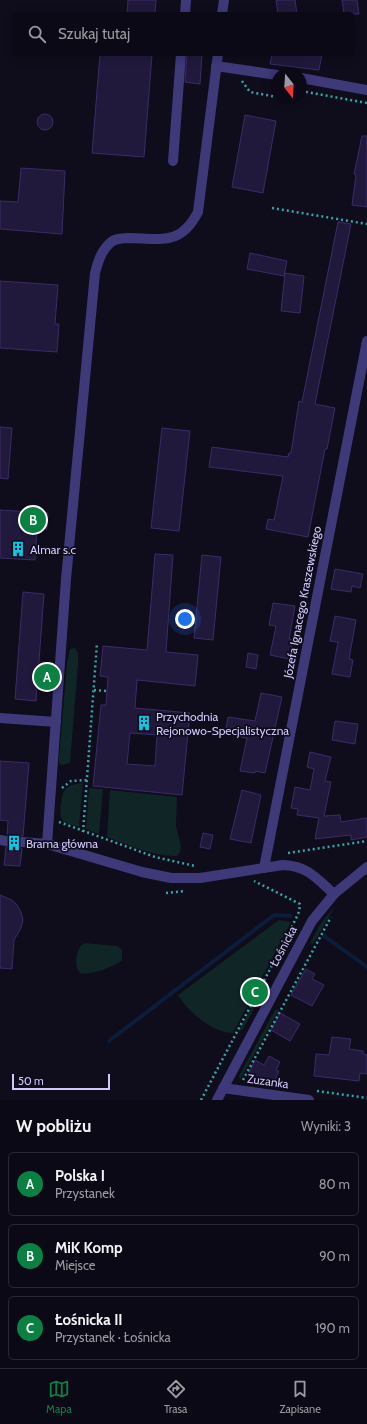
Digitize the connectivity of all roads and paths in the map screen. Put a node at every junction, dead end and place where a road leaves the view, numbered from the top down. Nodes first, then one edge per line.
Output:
1 (186, 0) edge
2 (224, 0) edge
3 (184, 12) edge
4 (222, 12) edge
5 (181, 56) edge
6 (218, 56) edge
7 (216, 66) junction
8 (271, 73) edge
9 (240, 78) dead end
10 (307, 79) edge
11 (367, 90) edge
12 (307, 92) edge
13 (271, 96) edge
14 (367, 103) edge
15 (173, 162) dead end
16 (272, 208) dead end
17 (367, 224) edge
18 (367, 341) edge
19 (97, 643) dead end
20 (94, 690) junction
21 (107, 691) dead end
22 (0, 718) edge
23 (56, 722) junction
24 (86, 780) junction
25 (59, 790) dead end
26 (56, 818) dead end
27 (83, 832) junction
28 (367, 841) edge
29 (22, 842) tunnel mouth
30 (47, 844) junction
31 (285, 854) dead end
32 (199, 867) dead end
33 (367, 867) edge
34 (264, 868) junction
35 (249, 882) dead end
36 (190, 890) dead end
37 (166, 893) dead end
38 (334, 894) junction
39 (326, 926) dead end
40 (223, 1088) junction
41 (242, 1091) junction
42 (201, 1100) edge
43 (218, 1100) edge
44 (309, 1100) edge

1 - 3 street
2 - 4 street
5 - 15 street
6 - 7 street
7 - 8 street
7 - 23 street
9 - 13 path
10 - 11 street
12 - 14 path
16 - 17 path
18 - 34 street, Józefa Ignacego Kraszewskiego
19 - 20 path
20 - 21 path
20 - 24 path
22 - 23 street
23 - 30 street
24 - 25 path
24 - 27 path
26 - 27 path
27 - 32 path
28 - 31 path
29 - 30 street
30 - 34 street
33 - 38 street, Łośnicka
34 - 38 street
35 - 42 path
36 - 37 path
38 - 40 street, Łośnicka
39 - 41 path
40 - 41 street, Zuzanka
40 - 43 street, Łośnicka
41 - 44 street, Zuzanka

